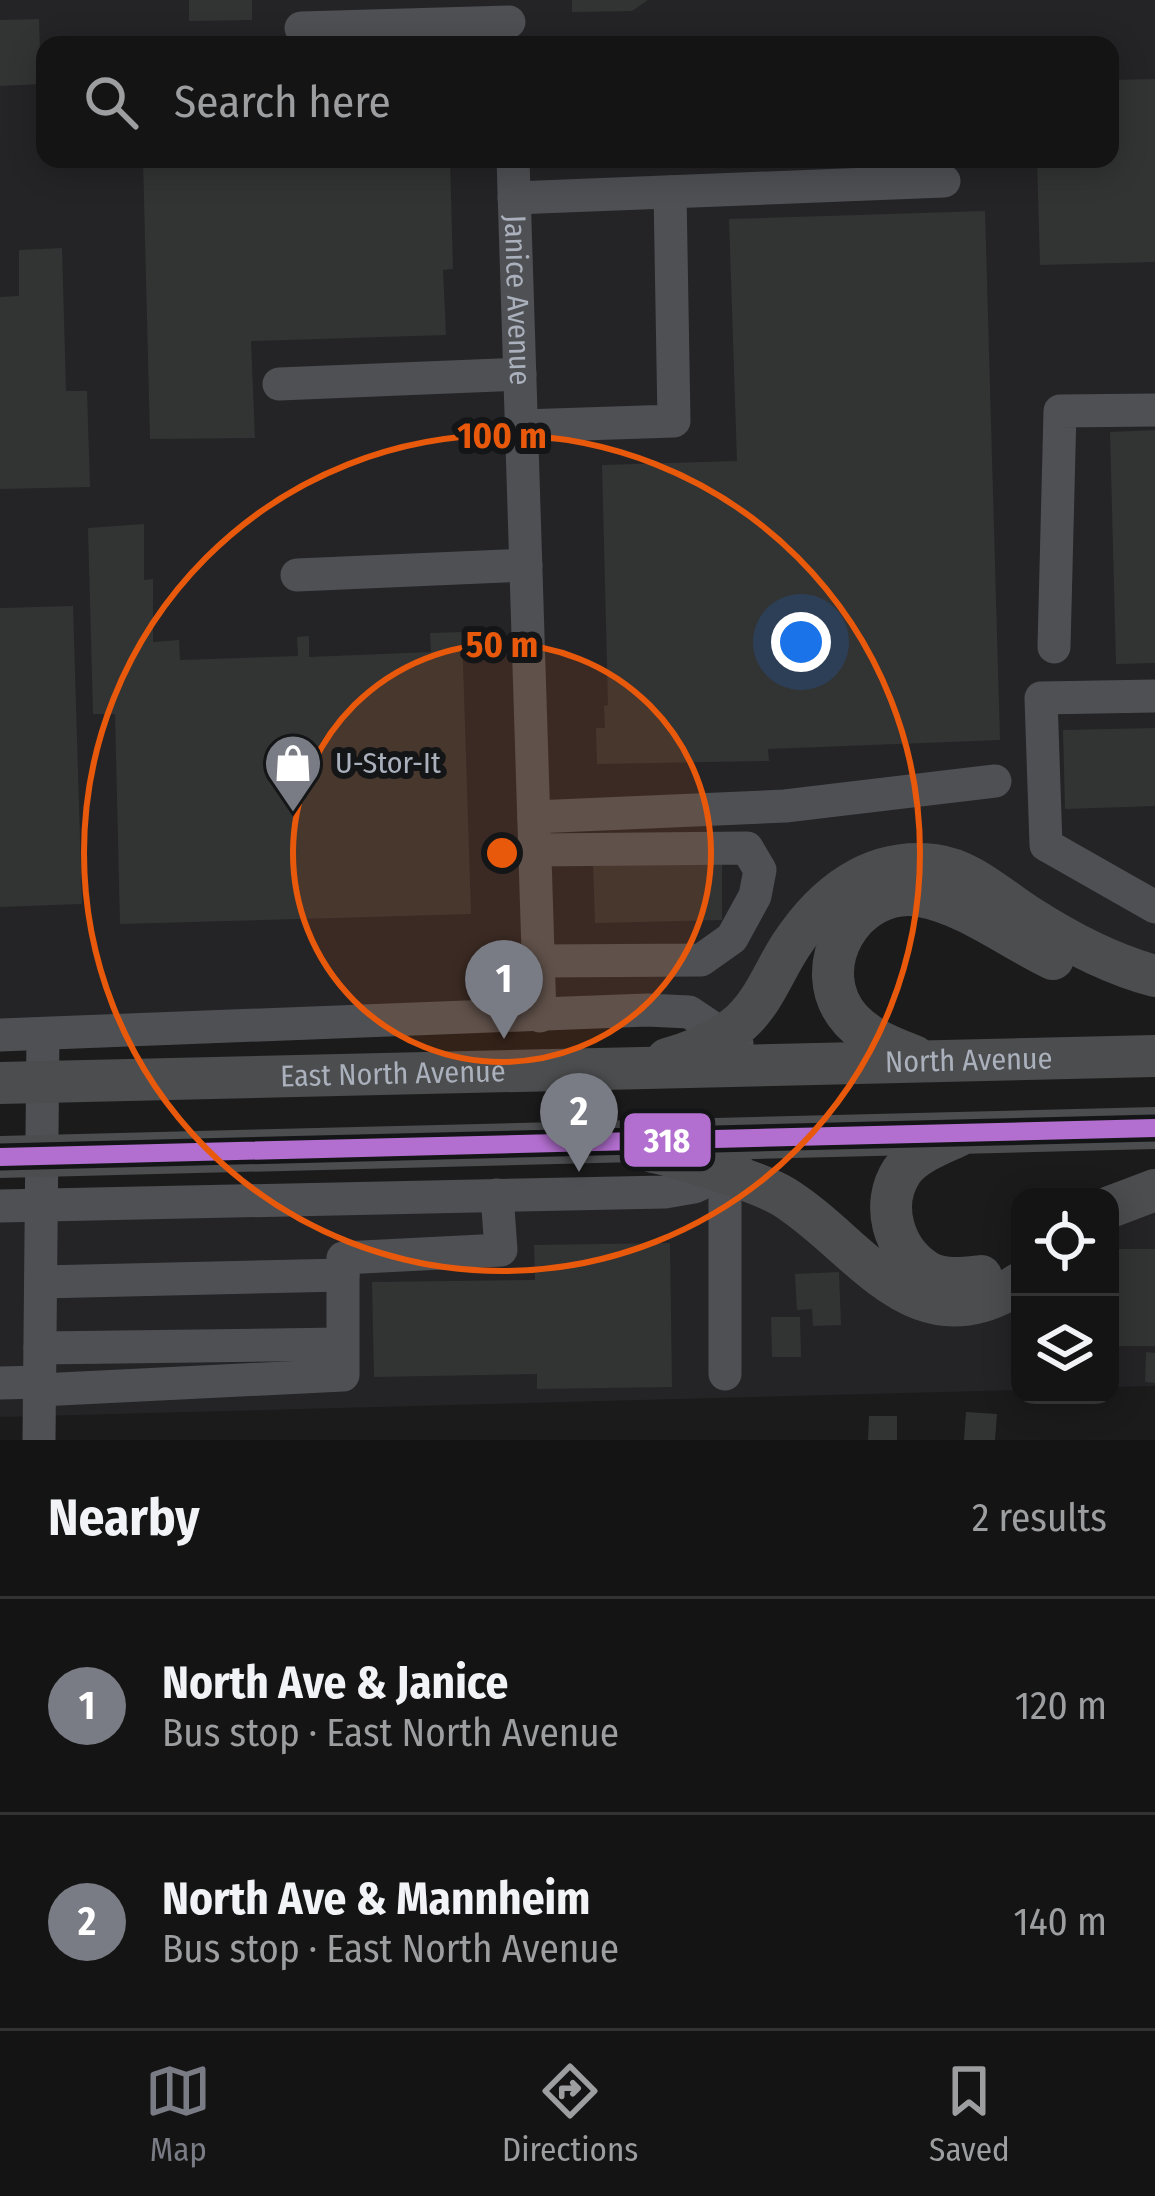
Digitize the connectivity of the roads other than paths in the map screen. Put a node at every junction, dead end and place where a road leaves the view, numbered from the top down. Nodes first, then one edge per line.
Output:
1 (509, 22) edge
2 (301, 28) dead end
3 (513, 168) edge
4 (944, 181) dead end
5 (670, 192) junction
6 (514, 198) junction
7 (520, 374) junction
8 (279, 384) dead end
9 (1155, 410) edge
10 (522, 426) junction
11 (526, 565) junction
12 (297, 575) dead end
13 (1054, 646) dead end
14 (1155, 696) edge
15 (994, 781) dead end
16 (534, 833) junction
17 (1155, 907) edge
18 (538, 961) junction
19 (1155, 976) edge
20 (1155, 995) edge
21 (540, 1016) junction
22 (43, 1034) junction
23 (0, 1035) edge
24 (719, 1036) junction
25 (1155, 1056) edge
26 (927, 1061) junction
27 (782, 1065) junction
28 (635, 1070) junction
29 (43, 1082) junction
30 (0, 1083) edge
31 (1155, 1128) edge
32 (965, 1132) junction
33 (784, 1137) junction
34 (605, 1142) junction
35 (21, 1156) edge
36 (725, 1175) junction
37 (497, 1195) junction
38 (41, 1205) junction
39 (0, 1206) edge
40 (1011, 1262) edge
41 (343, 1275) junction
42 (40, 1282) junction
43 (1011, 1288) edge
44 (40, 1373) junction
45 (725, 1374) dead end
46 (0, 1383) edge
47 (39, 1440) edge

1 - 2 street
3 - 6 street, Janice Avenue
4 - 5 street
5 - 6 street
5 - 10 street
6 - 7 street, Janice Avenue
7 - 8 street
7 - 10 street, Janice Avenue
9 - 13 street
10 - 11 street, Janice Avenue
11 - 12 street
11 - 16 street, Janice Avenue
14 - 17 street
15 - 16 street
16 - 18 street, Janice Avenue
16 - 18 street
18 - 21 street, Janice Avenue
19 - 24 main road
20 - 26 main road
21 - 22 street, East North Avenue
21 - 24 street, East North Avenue
22 - 23 street, East North Avenue
22 - 29 street
24 - 27 street, East North Avenue
24 - 28 main road
25 - 26 main road, North Avenue
26 - 27 main road, North Avenue
27 - 28 main road, East North Avenue
28 - 29 main road, East North Avenue
29 - 30 main road, East North Avenue
29 - 35 street
31 - 32 main road
32 - 33 main road
32 - 40 main road
33 - 34 main road
33 - 36 street
34 - 35 main road
34 - 36 main road
35 - 38 street
36 - 37 street
36 - 43 main road
36 - 45 street
37 - 38 street
37 - 41 street
38 - 39 street
38 - 42 street
41 - 42 street
41 - 44 street
42 - 44 street
44 - 46 street
44 - 47 street

